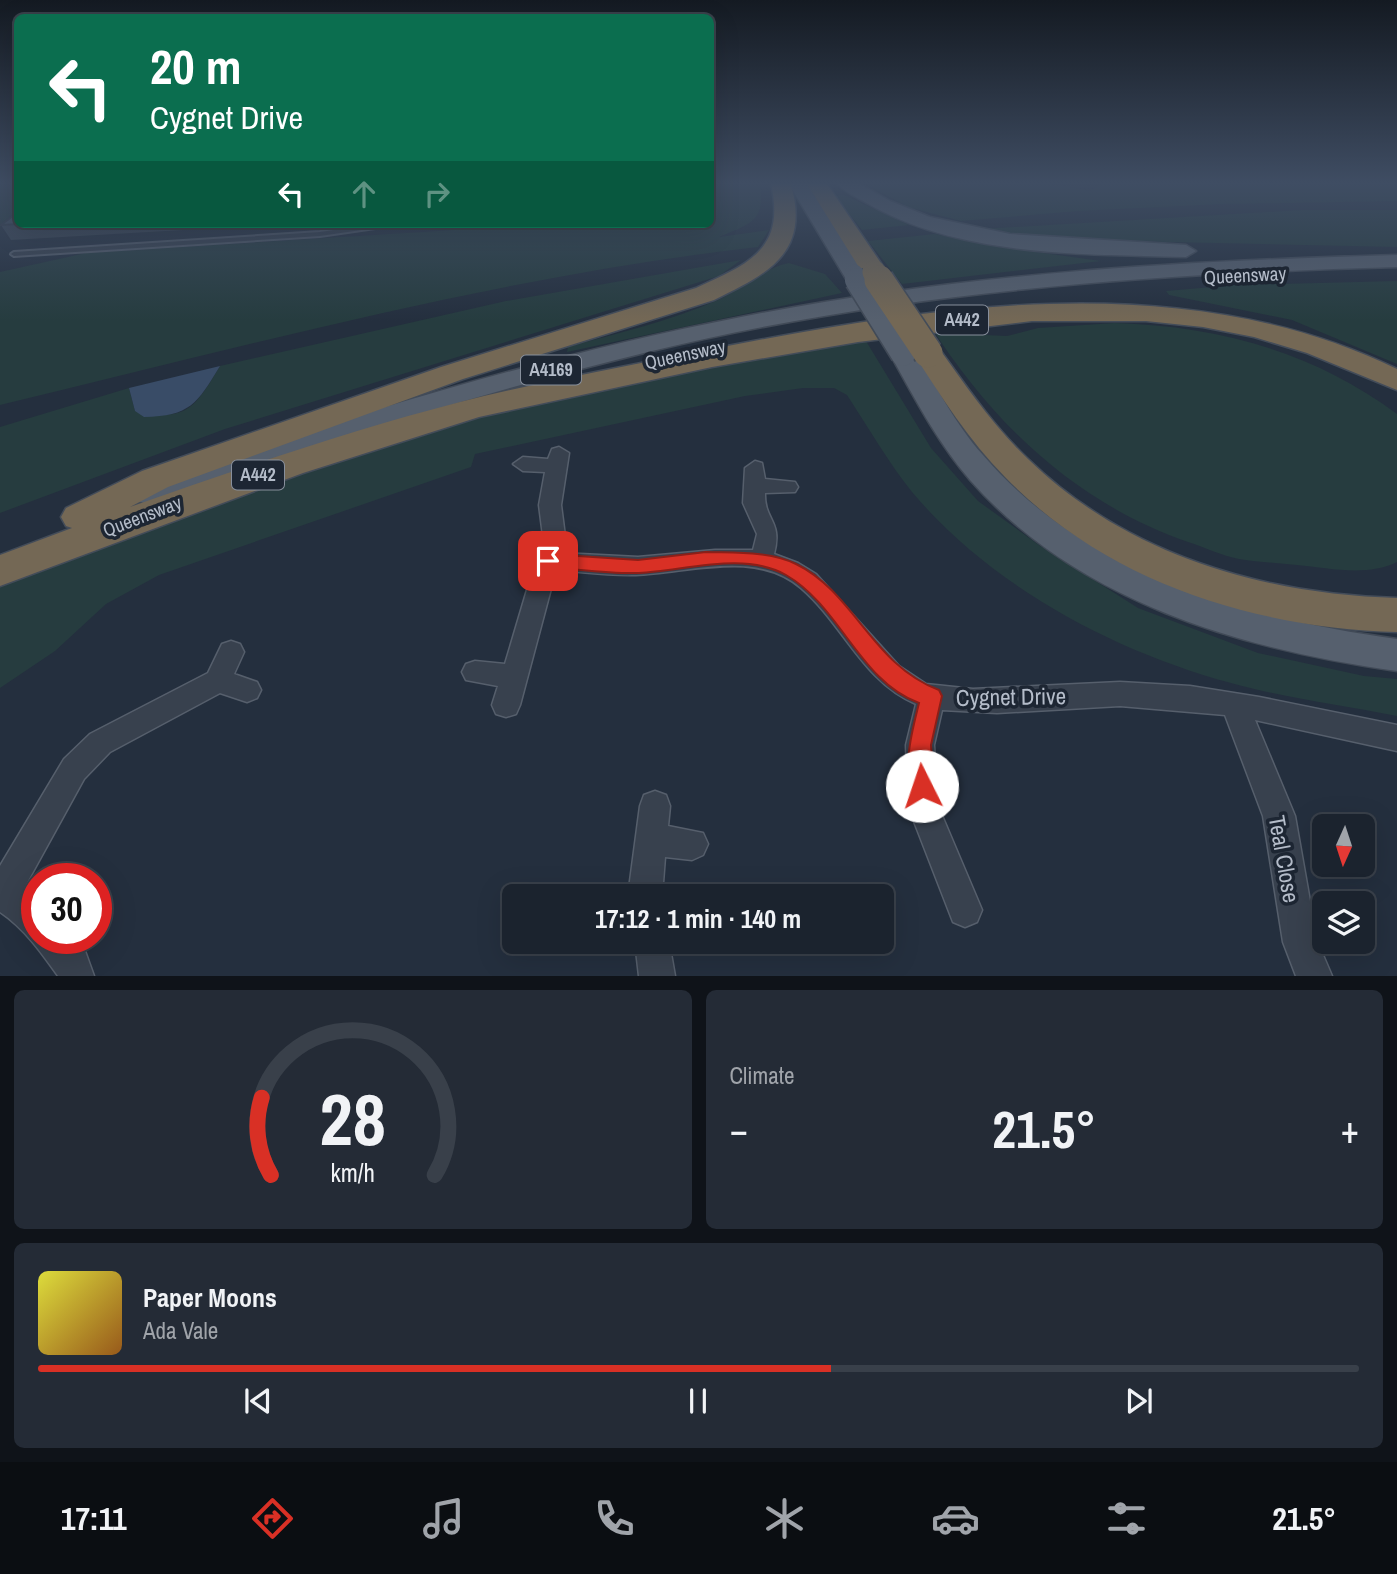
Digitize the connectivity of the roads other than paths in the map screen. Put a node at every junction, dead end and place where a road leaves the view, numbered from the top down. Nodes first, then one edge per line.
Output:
1 (351, 230) edge
2 (786, 230) edge
3 (835, 230) edge
4 (839, 230) edge
5 (962, 230) edge
6 (843, 239) junction
7 (14, 254) dead end
8 (1397, 254) edge
9 (1397, 261) edge
10 (1397, 269) edge
11 (916, 354) junction
12 (1397, 381) edge
13 (522, 396) junction
14 (523, 464) dead end
15 (788, 487) dead end
16 (96, 511) junction
17 (0, 546) edge
18 (548, 561) junction
19 (761, 562) junction
20 (0, 571) edge
21 (1397, 615) edge
22 (231, 652) dead end
23 (1397, 655) edge
24 (475, 673) dead end
25 (515, 676) junction
26 (218, 681) junction
27 (247, 690) dead end
28 (932, 696) junction
29 (506, 705) dead end
30 (1235, 705) junction
31 (1397, 738) edge
32 (655, 806) dead end
33 (651, 840) junction
34 (692, 844) dead end
35 (646, 884) edge
36 (1, 894) edge
37 (21, 906) edge
38 (965, 910) dead end
39 (63, 954) edge
40 (654, 954) edge
41 (76, 975) edge
42 (657, 975) edge
43 (1314, 975) edge

1 - 7 lane
2 - 16 highway, A442
3 - 6 main road
4 - 6 highway, A442
5 - 8 main road
6 - 11 highway, A442, bridge
9 - 16 main road, Queensway / A4169
10 - 13 main road, Queensway / A4169
11 - 21 highway, A442
11 - 23 main road
12 - 13 highway, A442
13 - 20 highway, Queensway / A442
14 - 18 street
15 - 19 street
16 - 17 highway, Queensway / A442
18 - 19 street, Cygnet Drive
18 - 25 street
19 - 28 street, Cygnet Drive
22 - 26 street
24 - 25 street
25 - 29 street
26 - 27 street
26 - 36 street
28 - 30 street, Cygnet Drive
28 - 38 street
30 - 31 street, Cygnet Drive
30 - 43 street, Teal Close
32 - 33 street
33 - 34 street
33 - 35 street
36 - 37 street
39 - 41 street
40 - 42 street

